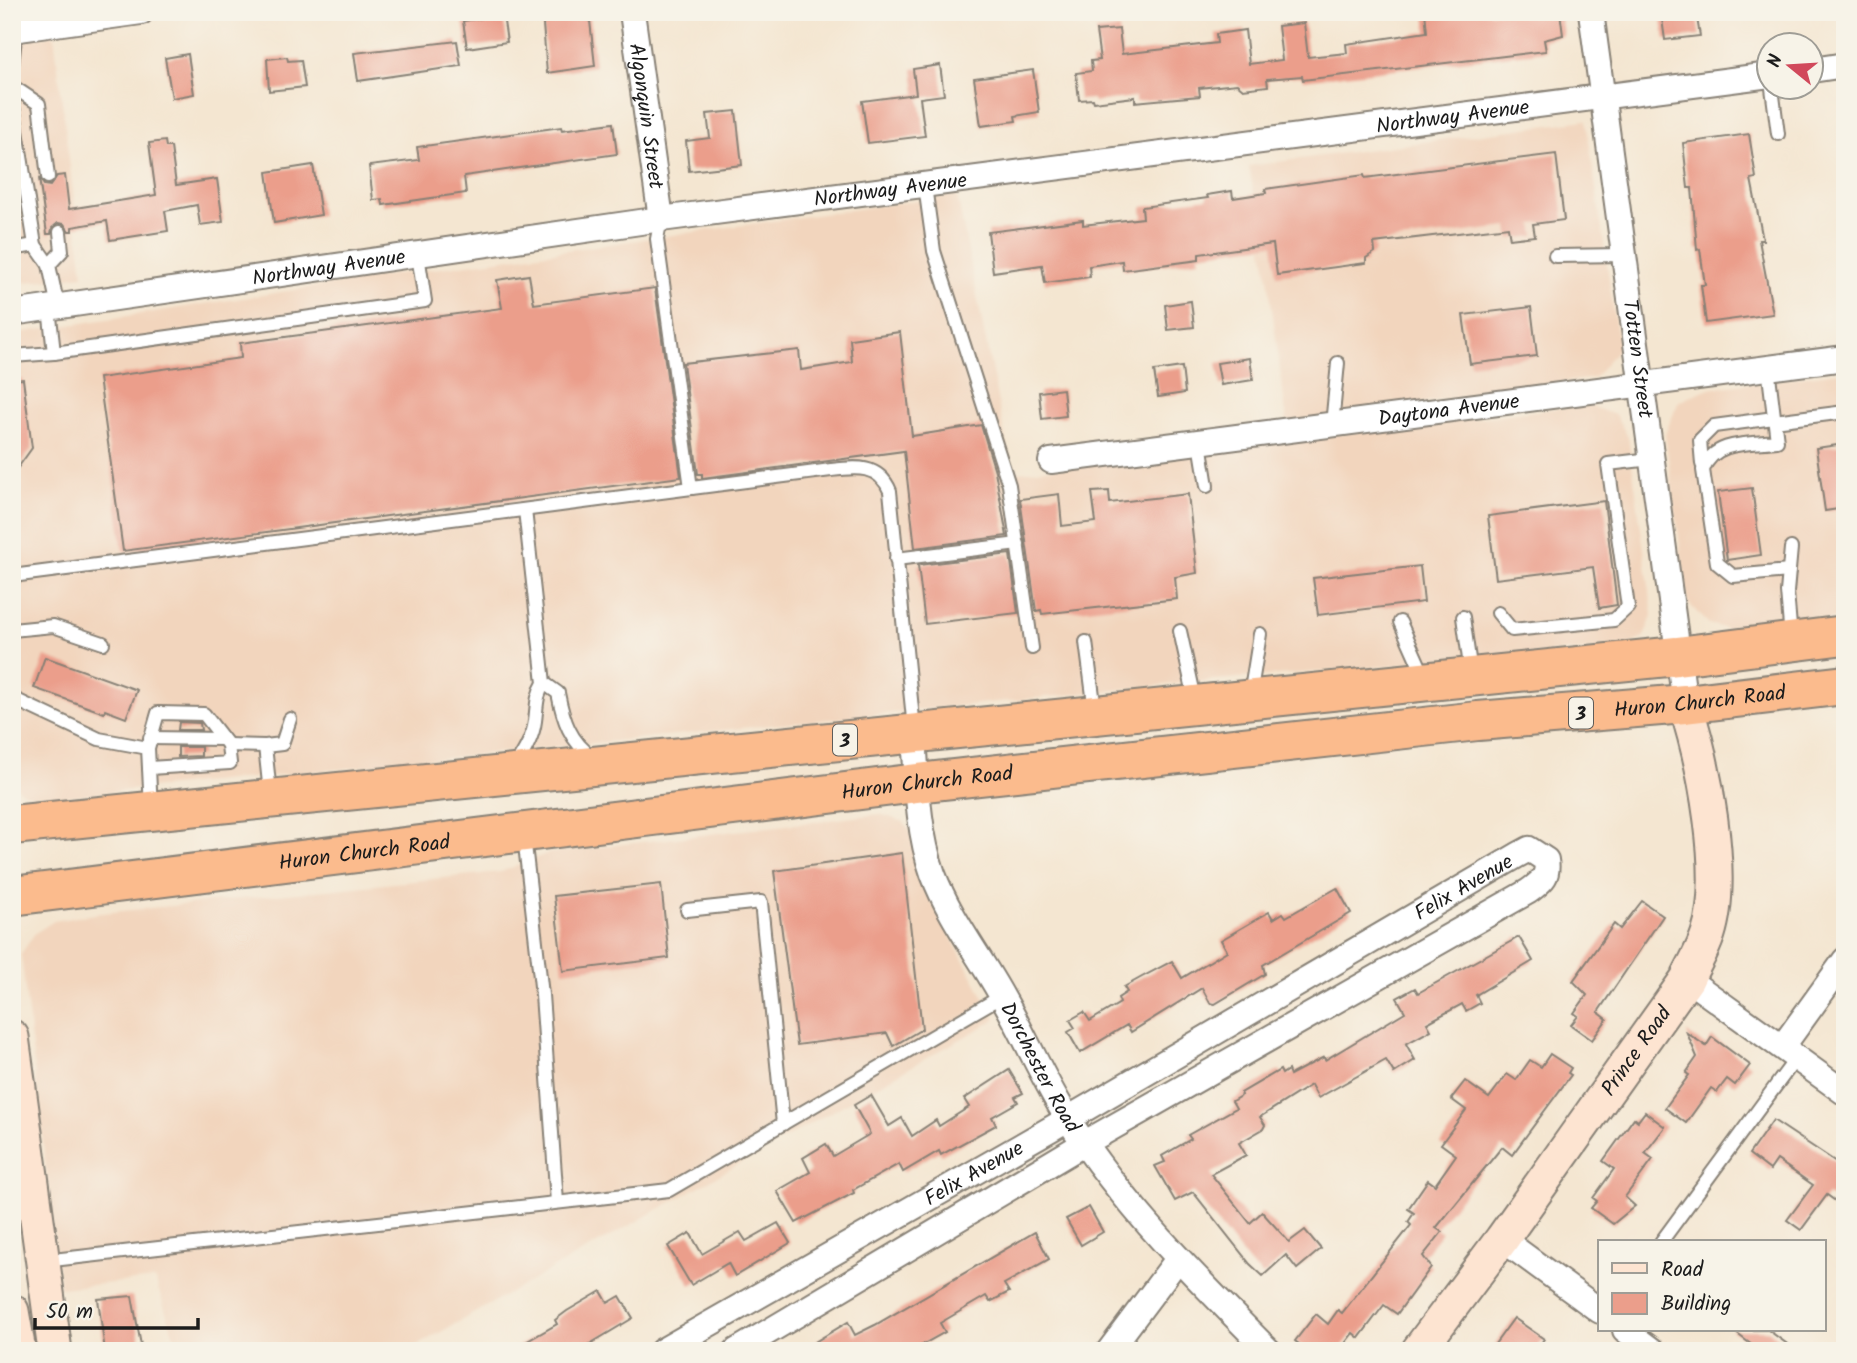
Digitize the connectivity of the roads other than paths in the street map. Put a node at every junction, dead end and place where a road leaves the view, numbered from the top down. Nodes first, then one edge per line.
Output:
1 (141, 12) edge
2 (632, 12) edge
3 (1591, 12) edge
4 (14, 29) edge
5 (12, 65) edge
6 (1845, 65) edge
7 (1826, 68) edge
8 (1756, 77) edge
9 (12, 86) edge
10 (1602, 97) junction
11 (12, 99) edge
12 (1774, 102) edge
13 (1778, 135) dead end
14 (48, 177) dead end
15 (925, 186) junction
16 (661, 219) junction
17 (60, 232) dead end
18 (35, 245) junction
19 (12, 249) edge
20 (418, 254) junction
21 (1624, 255) junction
22 (1555, 256) dead end
23 (49, 265) junction
24 (54, 307) junction
25 (12, 313) edge
26 (54, 353) junction
27 (12, 356) edge
28 (1845, 358) edge
29 (1338, 363) dead end
30 (1768, 367) junction
31 (1641, 383) junction
32 (1845, 412) edge
33 (1774, 420) junction
34 (1332, 425) junction
35 (1200, 443) junction
36 (1651, 459) junction
37 (1051, 461) dead end
38 (1703, 470) junction
39 (1207, 486) dead end
40 (691, 488) junction
41 (525, 510) junction
42 (1018, 544) junction
43 (1791, 548) dead end
44 (896, 559) junction
45 (1789, 571) junction
46 (12, 576) edge
47 (1497, 613) dead end
48 (1463, 617) dead end
49 (1399, 622) dead end
50 (12, 630) edge
51 (1181, 631) dead end
52 (1260, 634) dead end
53 (1845, 635) edge
54 (1086, 642) dead end
55 (1791, 642) junction
56 (103, 643) dead end
57 (1032, 648) dead end
58 (1677, 656) junction
59 (1471, 677) junction
60 (1427, 681) junction
61 (544, 683) junction
62 (1845, 685) edge
63 (12, 698) edge
64 (1250, 699) junction
65 (1685, 704) junction
66 (1196, 705) junction
67 (1096, 715) junction
68 (290, 719) dead end
69 (914, 733) junction
70 (225, 742) junction
71 (149, 743) junction
72 (265, 746) junction
73 (605, 765) junction
74 (149, 768) junction
75 (508, 774) junction
76 (918, 783) junction
77 (270, 799) junction
78 (151, 811) junction
79 (12, 825) edge
80 (523, 832) junction
81 (12, 896) edge
82 (687, 910) dead end
83 (1845, 960) edge
84 (1687, 979) junction
85 (1002, 996) junction
86 (12, 1037) edge
87 (1790, 1051) junction
88 (1845, 1093) edge
89 (1068, 1118) junction
90 (783, 1124) junction
91 (1085, 1143) junction
92 (557, 1202) junction
93 (1502, 1238) junction
94 (1662, 1240) edge
95 (1178, 1259) junction
96 (43, 1261) junction
97 (1598, 1310) edge
98 (12, 1311) edge
99 (1628, 1332) edge
100 (689, 1345) edge
101 (19, 1351) edge
102 (55, 1351) edge
103 (662, 1351) edge
104 (736, 1351) edge
105 (1109, 1351) edge
106 (1269, 1351) edge
107 (1418, 1351) edge
108 (1653, 1351) edge

1 - 4 street
2 - 16 street, Algonquin Street
3 - 10 street, Totten Street
4 - 5 lane
6 - 7 street
8 - 10 street, Northway Avenue
9 - 14 lane
10 - 15 street, Northway Avenue
10 - 21 street, Totten Street
11 - 18 lane
12 - 13 lane
15 - 16 street, Northway Avenue
15 - 42 lane
16 - 20 street, Northway Avenue
16 - 40 lane
17 - 23 lane
18 - 19 lane
18 - 23 lane
20 - 24 street, Northway Avenue
20 - 26 lane
21 - 22 lane
21 - 31 street, Totten Street
23 - 24 lane
24 - 25 street, Northway Avenue
24 - 26 lane
26 - 27 lane
28 - 30 street, Daytona Avenue
29 - 34 lane
30 - 31 street, Daytona Avenue
30 - 33 lane
31 - 34 street, Daytona Avenue
31 - 36 street, Totten Street
32 - 33 lane
33 - 38 lane
33 - 38 lane
34 - 35 street, Daytona Avenue
35 - 37 street, Daytona Avenue
35 - 39 lane
36 - 47 lane
36 - 58 street, Totten Street
38 - 45 lane
40 - 41 lane
40 - 44 lane
41 - 46 lane
41 - 61 lane
42 - 44 lane
42 - 57 lane
43 - 45 lane
44 - 69 lane
45 - 55 lane
48 - 59 lane
49 - 60 lane
50 - 56 lane
51 - 66 lane
52 - 64 lane
53 - 55 highway, 3
54 - 67 lane
55 - 58 highway, 3
58 - 59 highway, 3
58 - 65 street, Totten Street
59 - 60 highway, 3
60 - 64 highway, 3
61 - 73 lane
61 - 75 lane
62 - 65 highway, Huron Church Road / 3
63 - 71 lane
64 - 66 highway, 3
65 - 76 highway, Huron Church Road / 3
65 - 84 street, Prince Road
66 - 67 highway, 3
67 - 69 highway, 3
68 - 72 lane
69 - 73 highway, 3
69 - 76 street, Dorchester Road
70 - 71 lane
70 - 71 lane
70 - 72 lane
70 - 74 lane
71 - 74 lane
72 - 77 lane
73 - 75 highway, 3
74 - 78 lane
75 - 77 highway, 3
76 - 80 highway, Huron Church Road / 3
76 - 85 street, Dorchester Road
77 - 78 highway, 3
78 - 79 highway, 3
80 - 81 highway, Huron Church Road / 3
80 - 92 lane
82 - 90 lane
83 - 87 street
84 - 87 street
84 - 93 street, Prince Road
85 - 89 street, Dorchester Road
85 - 90 lane
86 - 96 street
87 - 88 street
87 - 94 lane
89 - 91 street, Dorchester Road
89 - 91 street, Felix Avenue
89 - 100 street, Felix Avenue
90 - 92 lane
91 - 95 street, Dorchester Road
91 - 104 street, Felix Avenue
92 - 96 lane
93 - 97 street
93 - 107 street, Prince Road
95 - 105 street
95 - 106 street, Dorchester Road
96 - 102 street
98 - 101 street
99 - 108 street
100 - 103 street, Felix Avenue

